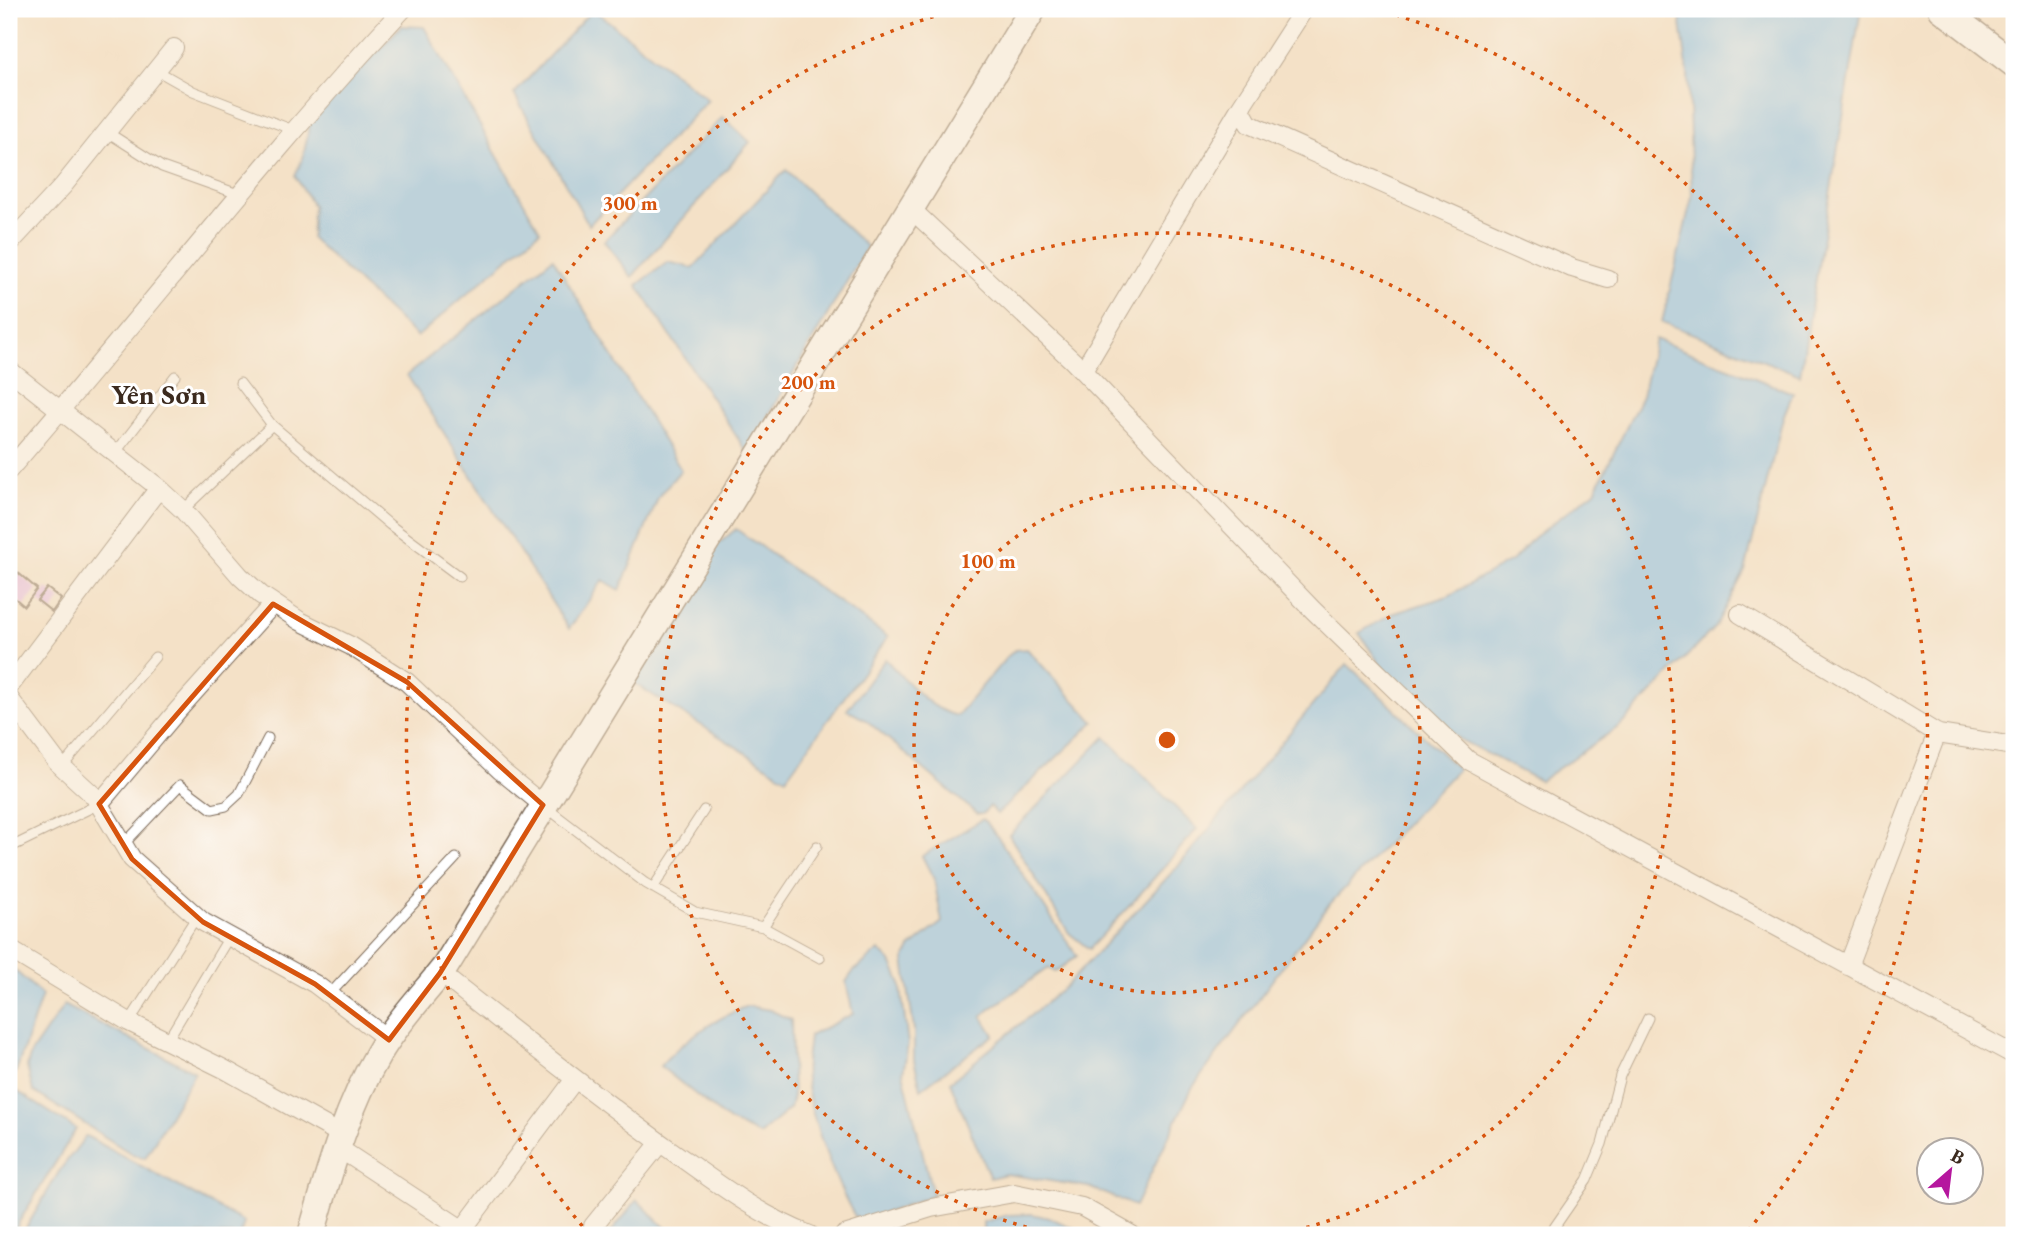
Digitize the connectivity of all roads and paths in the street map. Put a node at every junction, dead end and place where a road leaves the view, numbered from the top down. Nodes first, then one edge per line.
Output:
1 (403, 9) edge
2 (1032, 9) edge
3 (1304, 9) edge
4 (1949, 11) edge
5 (174, 48) dead end
6 (2014, 64) edge
7 (156, 70) junction
8 (1240, 108) junction
9 (293, 131) junction
10 (107, 132) junction
11 (238, 194) junction
12 (910, 208) junction
13 (9, 244) edge
14 (1608, 279) dead end
15 (9, 370) edge
16 (1083, 371) junction
17 (175, 376) dead end
18 (240, 383) dead end
19 (60, 411) junction
20 (272, 425) junction
21 (116, 452) junction
22 (9, 470) edge
23 (159, 488) junction
24 (183, 510) junction
25 (460, 577) dead end
26 (273, 604) junction
27 (1740, 614) dead end
28 (155, 657) dead end
29 (9, 687) edge
30 (9, 698) edge
31 (1937, 733) junction
32 (268, 738) dead end
33 (2014, 746) edge
34 (62, 766) junction
35 (99, 804) junction
36 (543, 805) junction
37 (704, 810) dead end
38 (123, 845) junction
39 (817, 846) dead end
40 (9, 848) edge
41 (456, 858) dead end
42 (653, 888) junction
43 (197, 916) junction
44 (763, 927) junction
45 (229, 937) junction
46 (9, 949) edge
47 (820, 958) dead end
48 (1848, 966) junction
49 (440, 973) junction
50 (329, 995) junction
51 (1648, 1018) dead end
52 (129, 1021) junction
53 (389, 1040) junction
54 (166, 1041) junction
55 (2014, 1055) edge
56 (575, 1079) junction
57 (339, 1141) junction
58 (660, 1143) junction
59 (593, 1226) dead end
60 (467, 1232) edge
61 (311, 1235) edge
62 (810, 1235) edge
63 (844, 1235) edge
64 (1132, 1235) edge
65 (1549, 1235) edge

1 - 9 street
2 - 12 street
3 - 8 street
4 - 6 street
5 - 7 street
7 - 9 lane
7 - 10 street
8 - 14 street
8 - 16 street
9 - 11 street
10 - 11 lane
10 - 13 street
11 - 19 street
12 - 16 street
12 - 36 street
15 - 19 street
16 - 48 street
17 - 21 lane
18 - 20 lane
19 - 21 street
19 - 22 street
20 - 24 lane
20 - 25 lane
21 - 23 street
23 - 24 street
23 - 29 street
24 - 26 street
26 - 35 street
26 - 36 street
27 - 31 street
28 - 34 lane
30 - 34 street
31 - 33 street
31 - 48 street
32 - 38 lane
34 - 35 street
35 - 38 street
35 - 40 lane
36 - 42 lane
36 - 49 street
37 - 42 lane
38 - 43 street
39 - 44 lane
41 - 50 lane
42 - 44 lane
43 - 45 street
43 - 52 lane
44 - 47 lane
45 - 50 street
45 - 54 lane
46 - 52 street
48 - 55 street
49 - 53 street
49 - 56 street
50 - 53 street
51 - 65 lane
52 - 54 street
53 - 57 street
54 - 57 street
56 - 58 street
56 - 60 street
57 - 60 street
57 - 61 street
58 - 59 street
58 - 62 street
63 - 64 street

